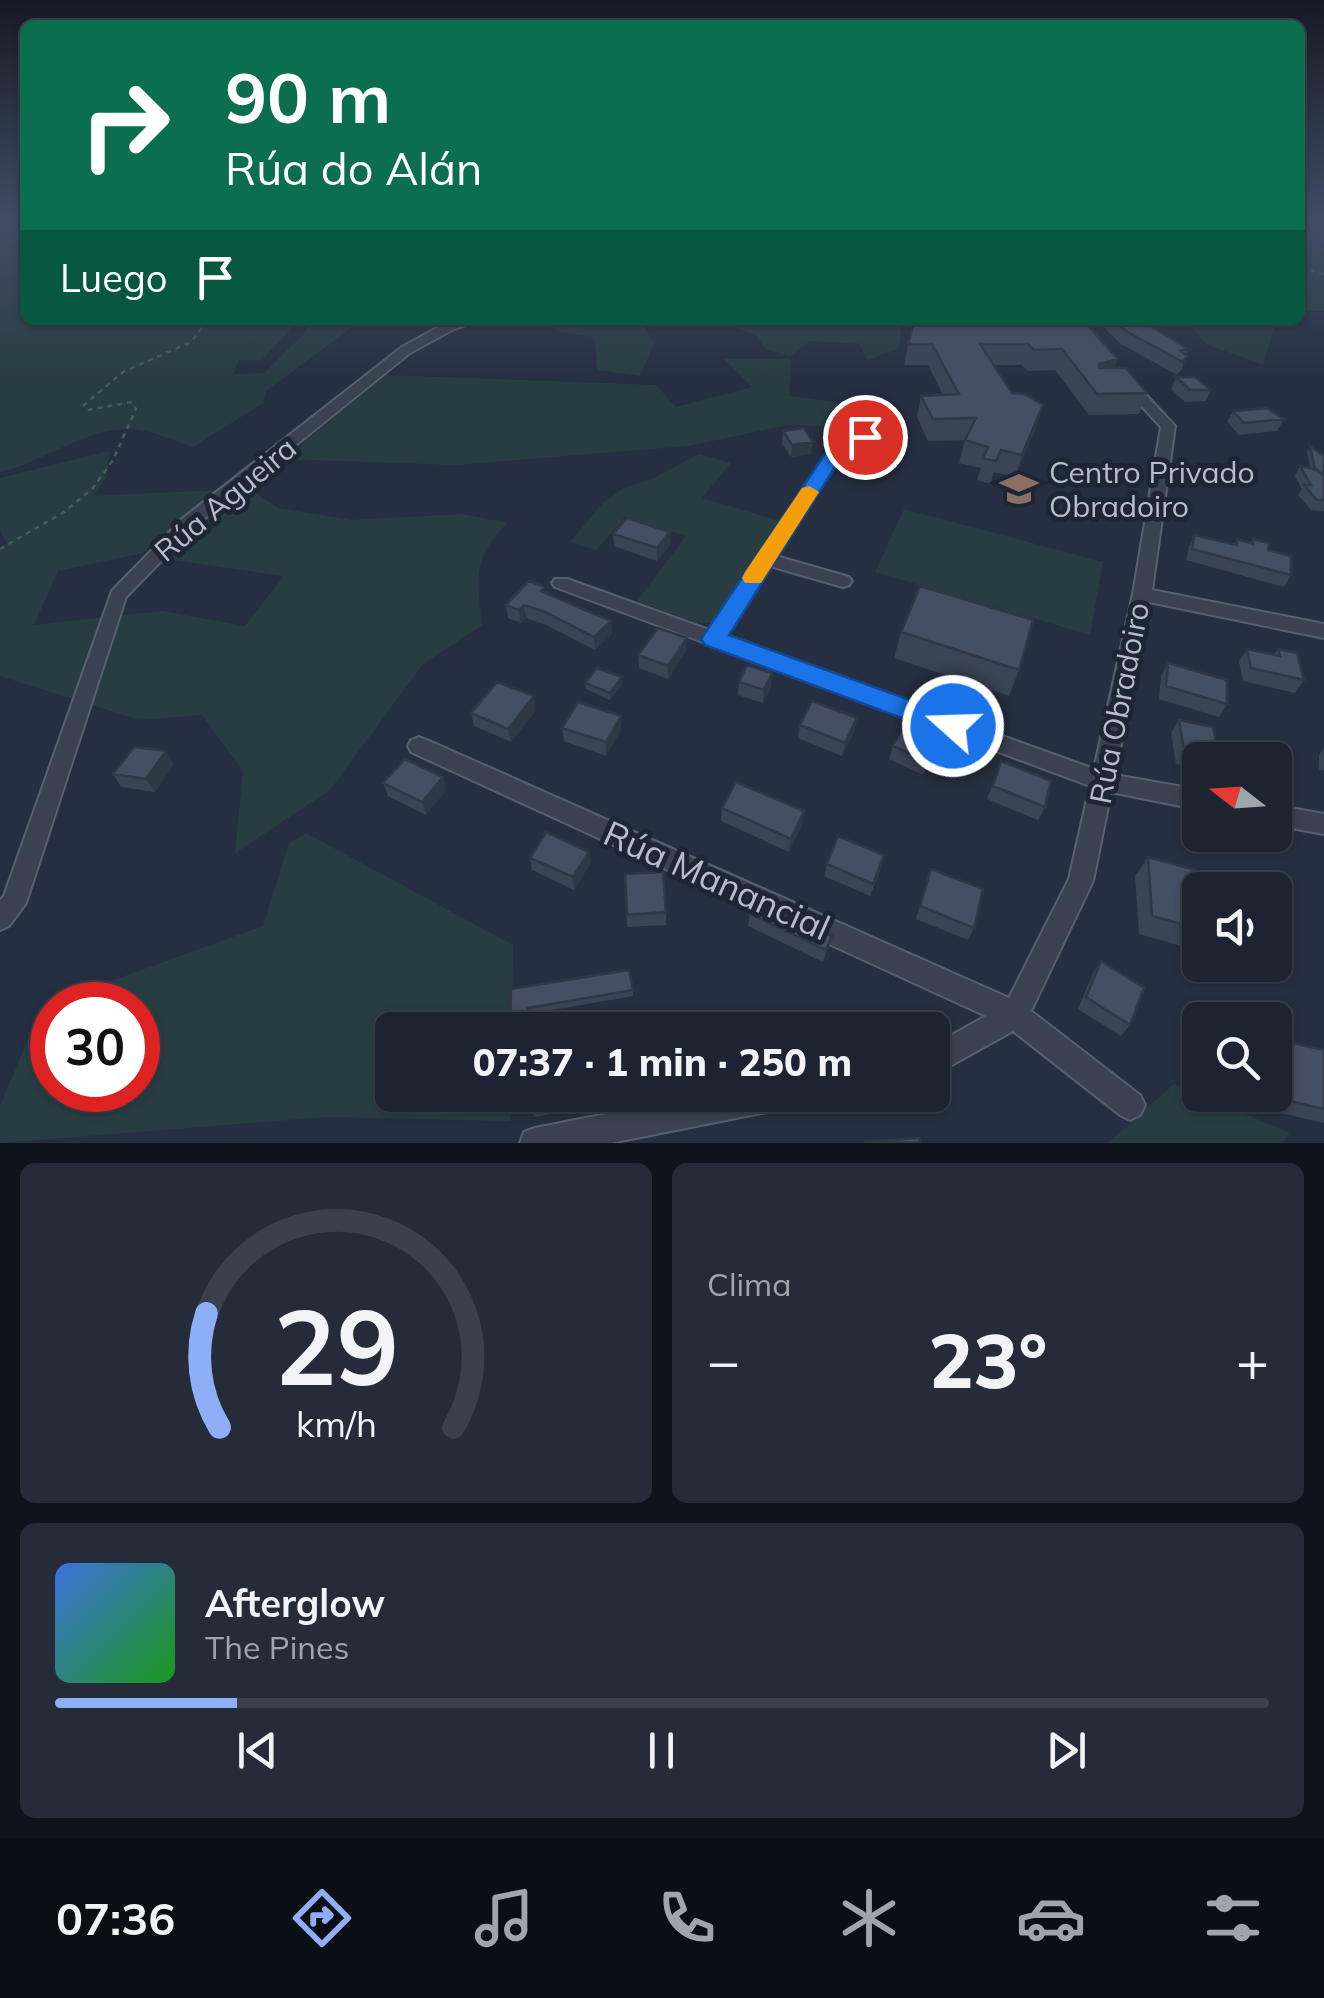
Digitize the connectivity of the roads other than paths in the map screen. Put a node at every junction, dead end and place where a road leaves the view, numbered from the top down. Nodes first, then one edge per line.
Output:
1 (454, 325) edge
2 (1118, 373) edge
3 (890, 427) dead end
4 (766, 558) junction
5 (843, 581) dead end
6 (561, 583) dead end
7 (1142, 594) junction
8 (1324, 630) edge
9 (714, 639) junction
10 (420, 746) dead end
11 (1105, 782) junction
12 (1182, 797) edge
13 (1292, 818) edge
14 (1324, 824) edge
15 (0, 918) edge
16 (1014, 1015) junction
17 (950, 1052) edge
18 (1130, 1105) dead end
19 (721, 1112) edge
20 (653, 1132) edge
21 (534, 1143) edge

1 - 15 street, Rúa Agueira
2 - 7 street, Rúa Obradoiro
3 - 4 street
4 - 5 street
4 - 9 street
6 - 9 street
7 - 8 street
7 - 11 street, Rúa Obradoiro
9 - 11 street
10 - 16 street, Rúa Manancial
11 - 12 street
11 - 16 street, Rúa Obradoiro
13 - 14 street
16 - 17 street
16 - 18 street, Rúa Manancial
19 - 20 street
20 - 21 street

